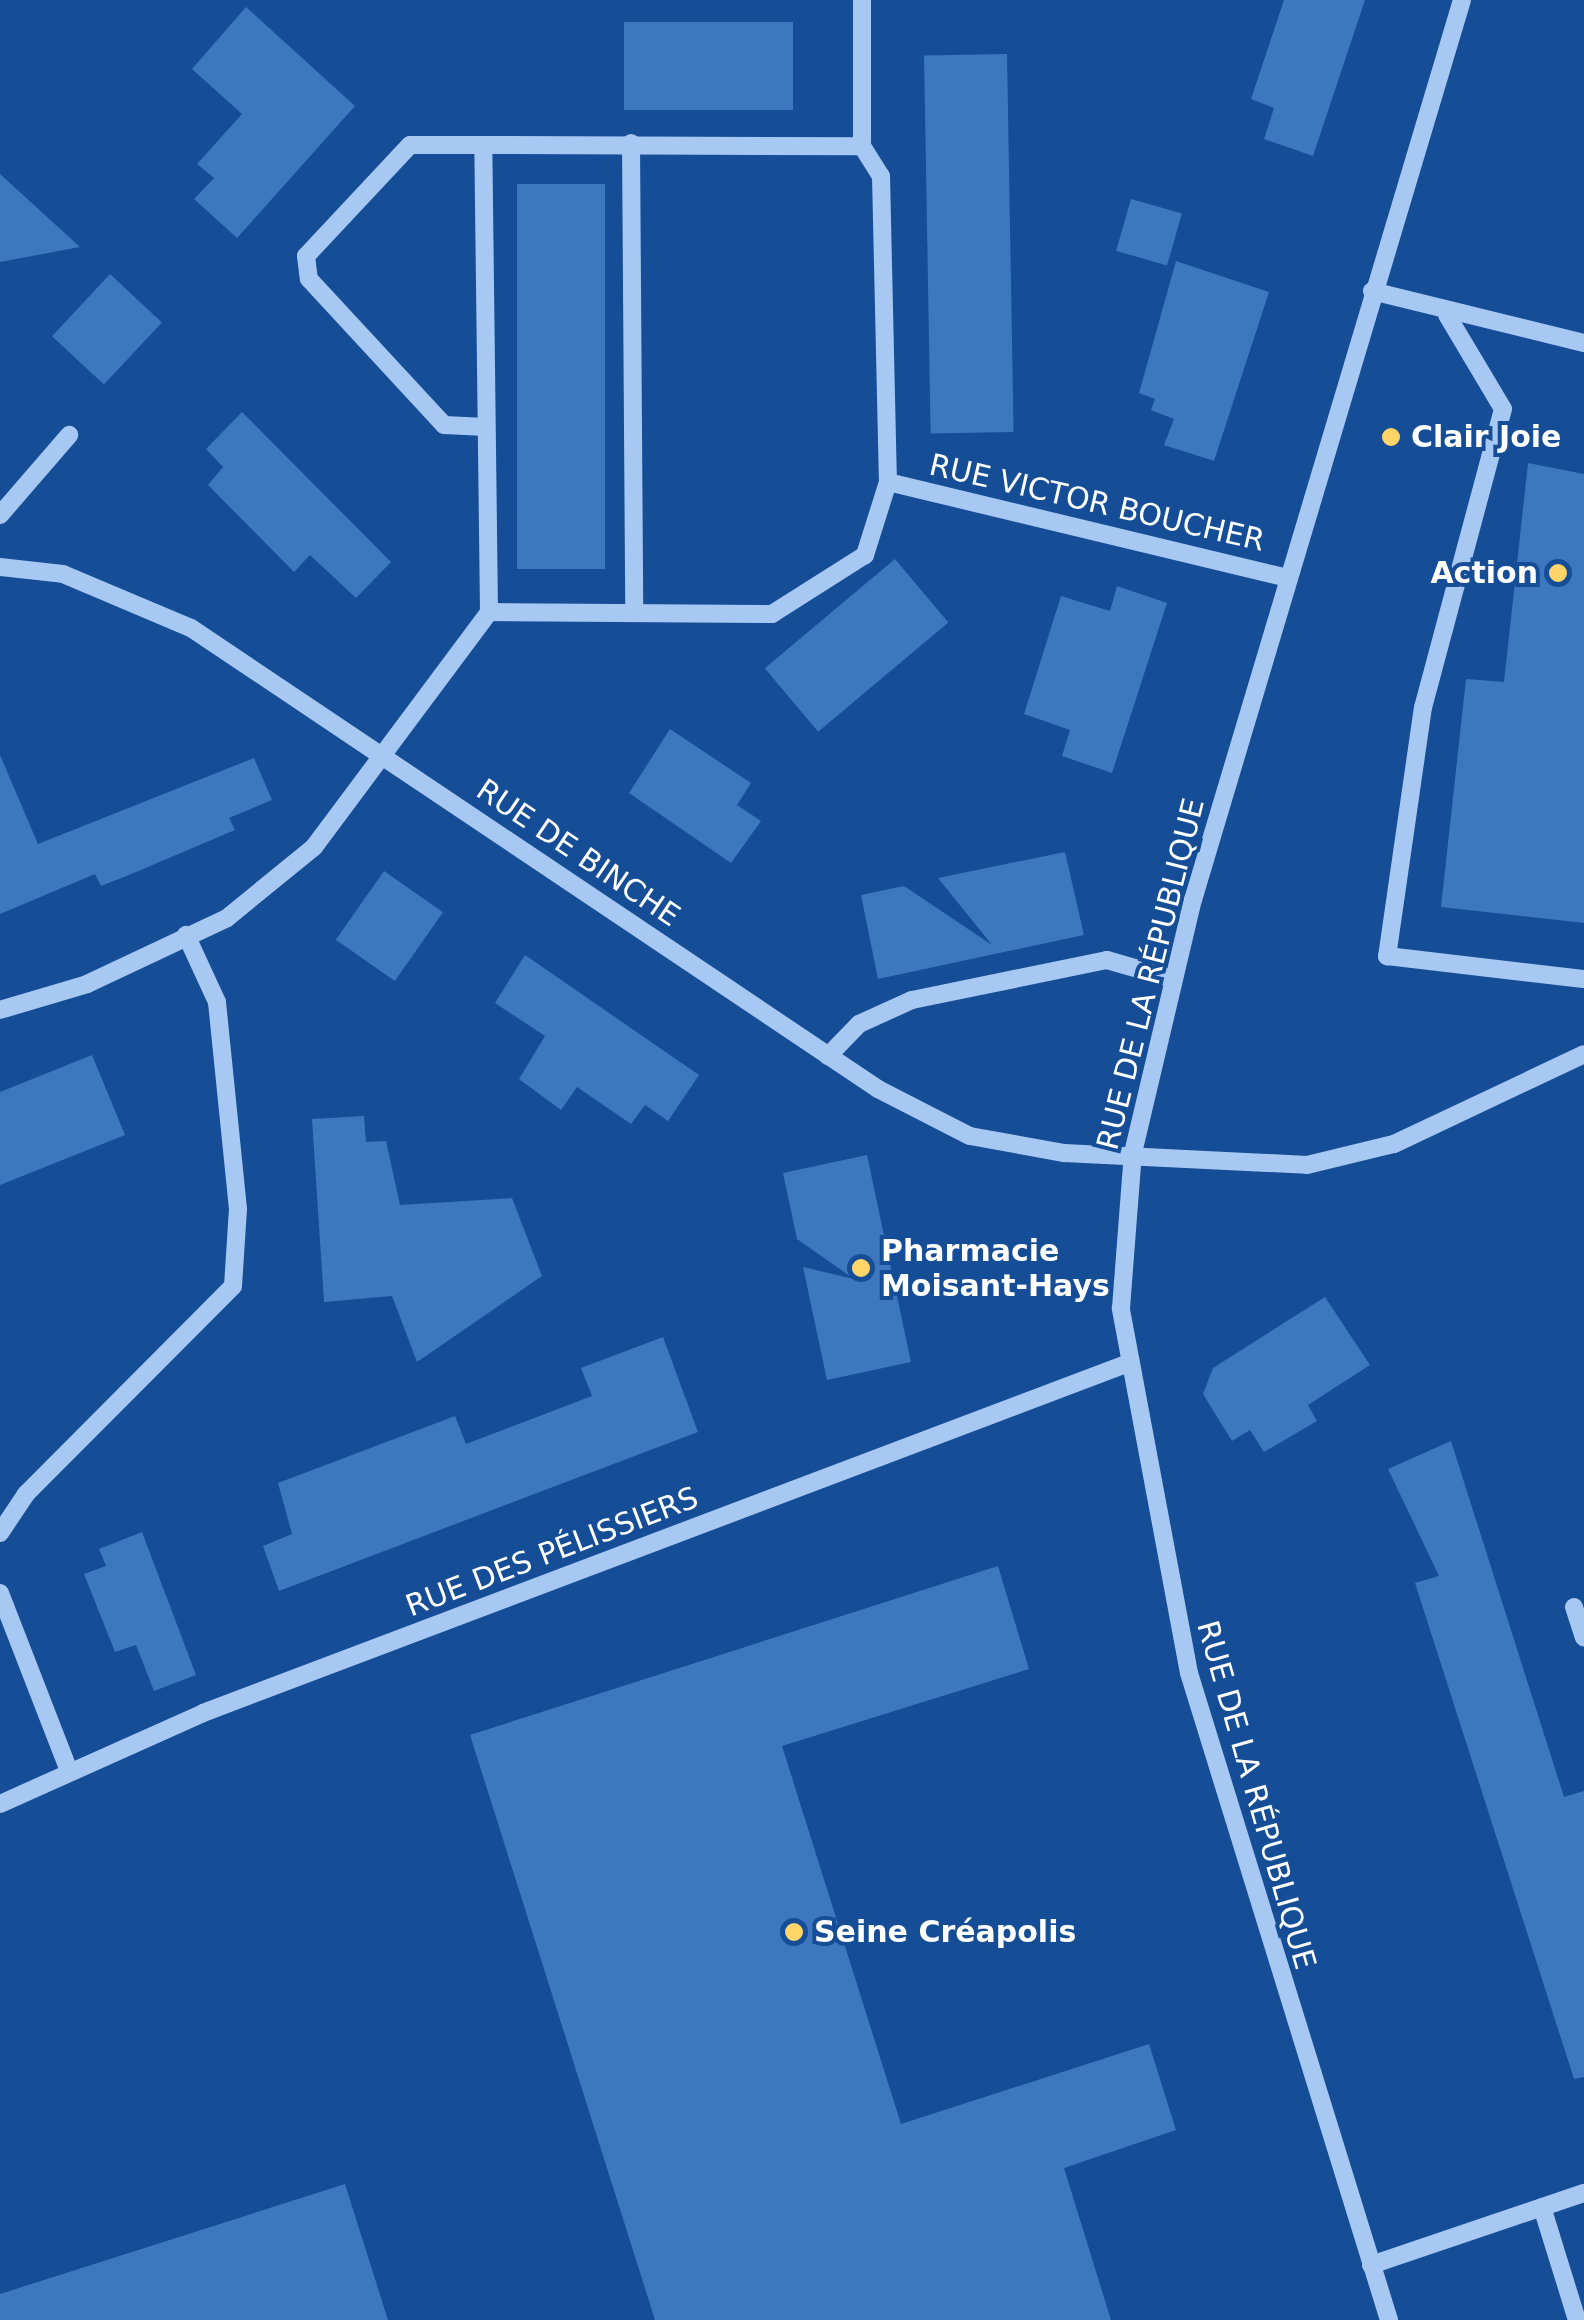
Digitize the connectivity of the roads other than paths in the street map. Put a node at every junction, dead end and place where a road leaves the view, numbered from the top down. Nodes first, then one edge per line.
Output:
1 (862, 0) edge
2 (1462, 0) edge
3 (632, 143) junction
4 (483, 145) junction
5 (862, 146) junction
6 (1372, 290) junction
7 (1446, 315) junction
8 (1584, 343) edge
9 (486, 427) junction
10 (69, 435) dead end
11 (888, 482) junction
12 (0, 515) edge
13 (0, 567) edge
14 (1284, 577) junction
15 (489, 612) junction
16 (634, 613) junction
17 (382, 753) junction
18 (186, 935) junction
19 (1173, 978) junction
20 (1584, 979) edge
21 (0, 1010) edge
22 (1584, 1054) edge
23 (828, 1056) junction
24 (1134, 1153) junction
25 (1129, 1363) junction
26 (0, 1533) edge
27 (0, 1593) edge
28 (1574, 1606) dead end
29 (1584, 1637) edge
30 (68, 1768) junction
31 (0, 1804) edge
32 (1584, 2194) edge
33 (1542, 2207) junction
34 (1371, 2265) junction
35 (1389, 2320) edge
36 (1577, 2320) edge

1 - 5 street
2 - 6 street, RUE DE LA RÉPUBLIQUE
3 - 4 street
3 - 5 street
3 - 16 street
4 - 9 street
4 - 9 street
5 - 11 street
6 - 7 street
6 - 14 street, RUE DE LA RÉPUBLIQUE
7 - 8 street
7 - 20 street
9 - 15 street
10 - 12 street
11 - 14 street, RUE VICTOR BOUCHER
11 - 16 street, RUE VICTOR BOUCHER
13 - 17 street, RUE DE BINCHE
14 - 19 street, RUE DE LA RÉPUBLIQUE
15 - 16 street, RUE VICTOR BOUCHER
15 - 17 street
17 - 18 street
17 - 23 street, RUE DE BINCHE
18 - 21 street
18 - 26 street
19 - 23 street
19 - 24 street, RUE DE LA RÉPUBLIQUE
22 - 24 street, RUE DE BINCHE
23 - 24 street, RUE DE BINCHE
24 - 25 street, RUE DE LA RÉPUBLIQUE
25 - 30 street, RUE DES PÉLISSIERS
25 - 34 street, RUE DE LA RÉPUBLIQUE
27 - 30 street
28 - 29 street
30 - 31 street, RUE DES PÉLISSIERS
32 - 33 street
33 - 34 street
33 - 36 street
34 - 35 street, RUE DE LA RÉPUBLIQUE

